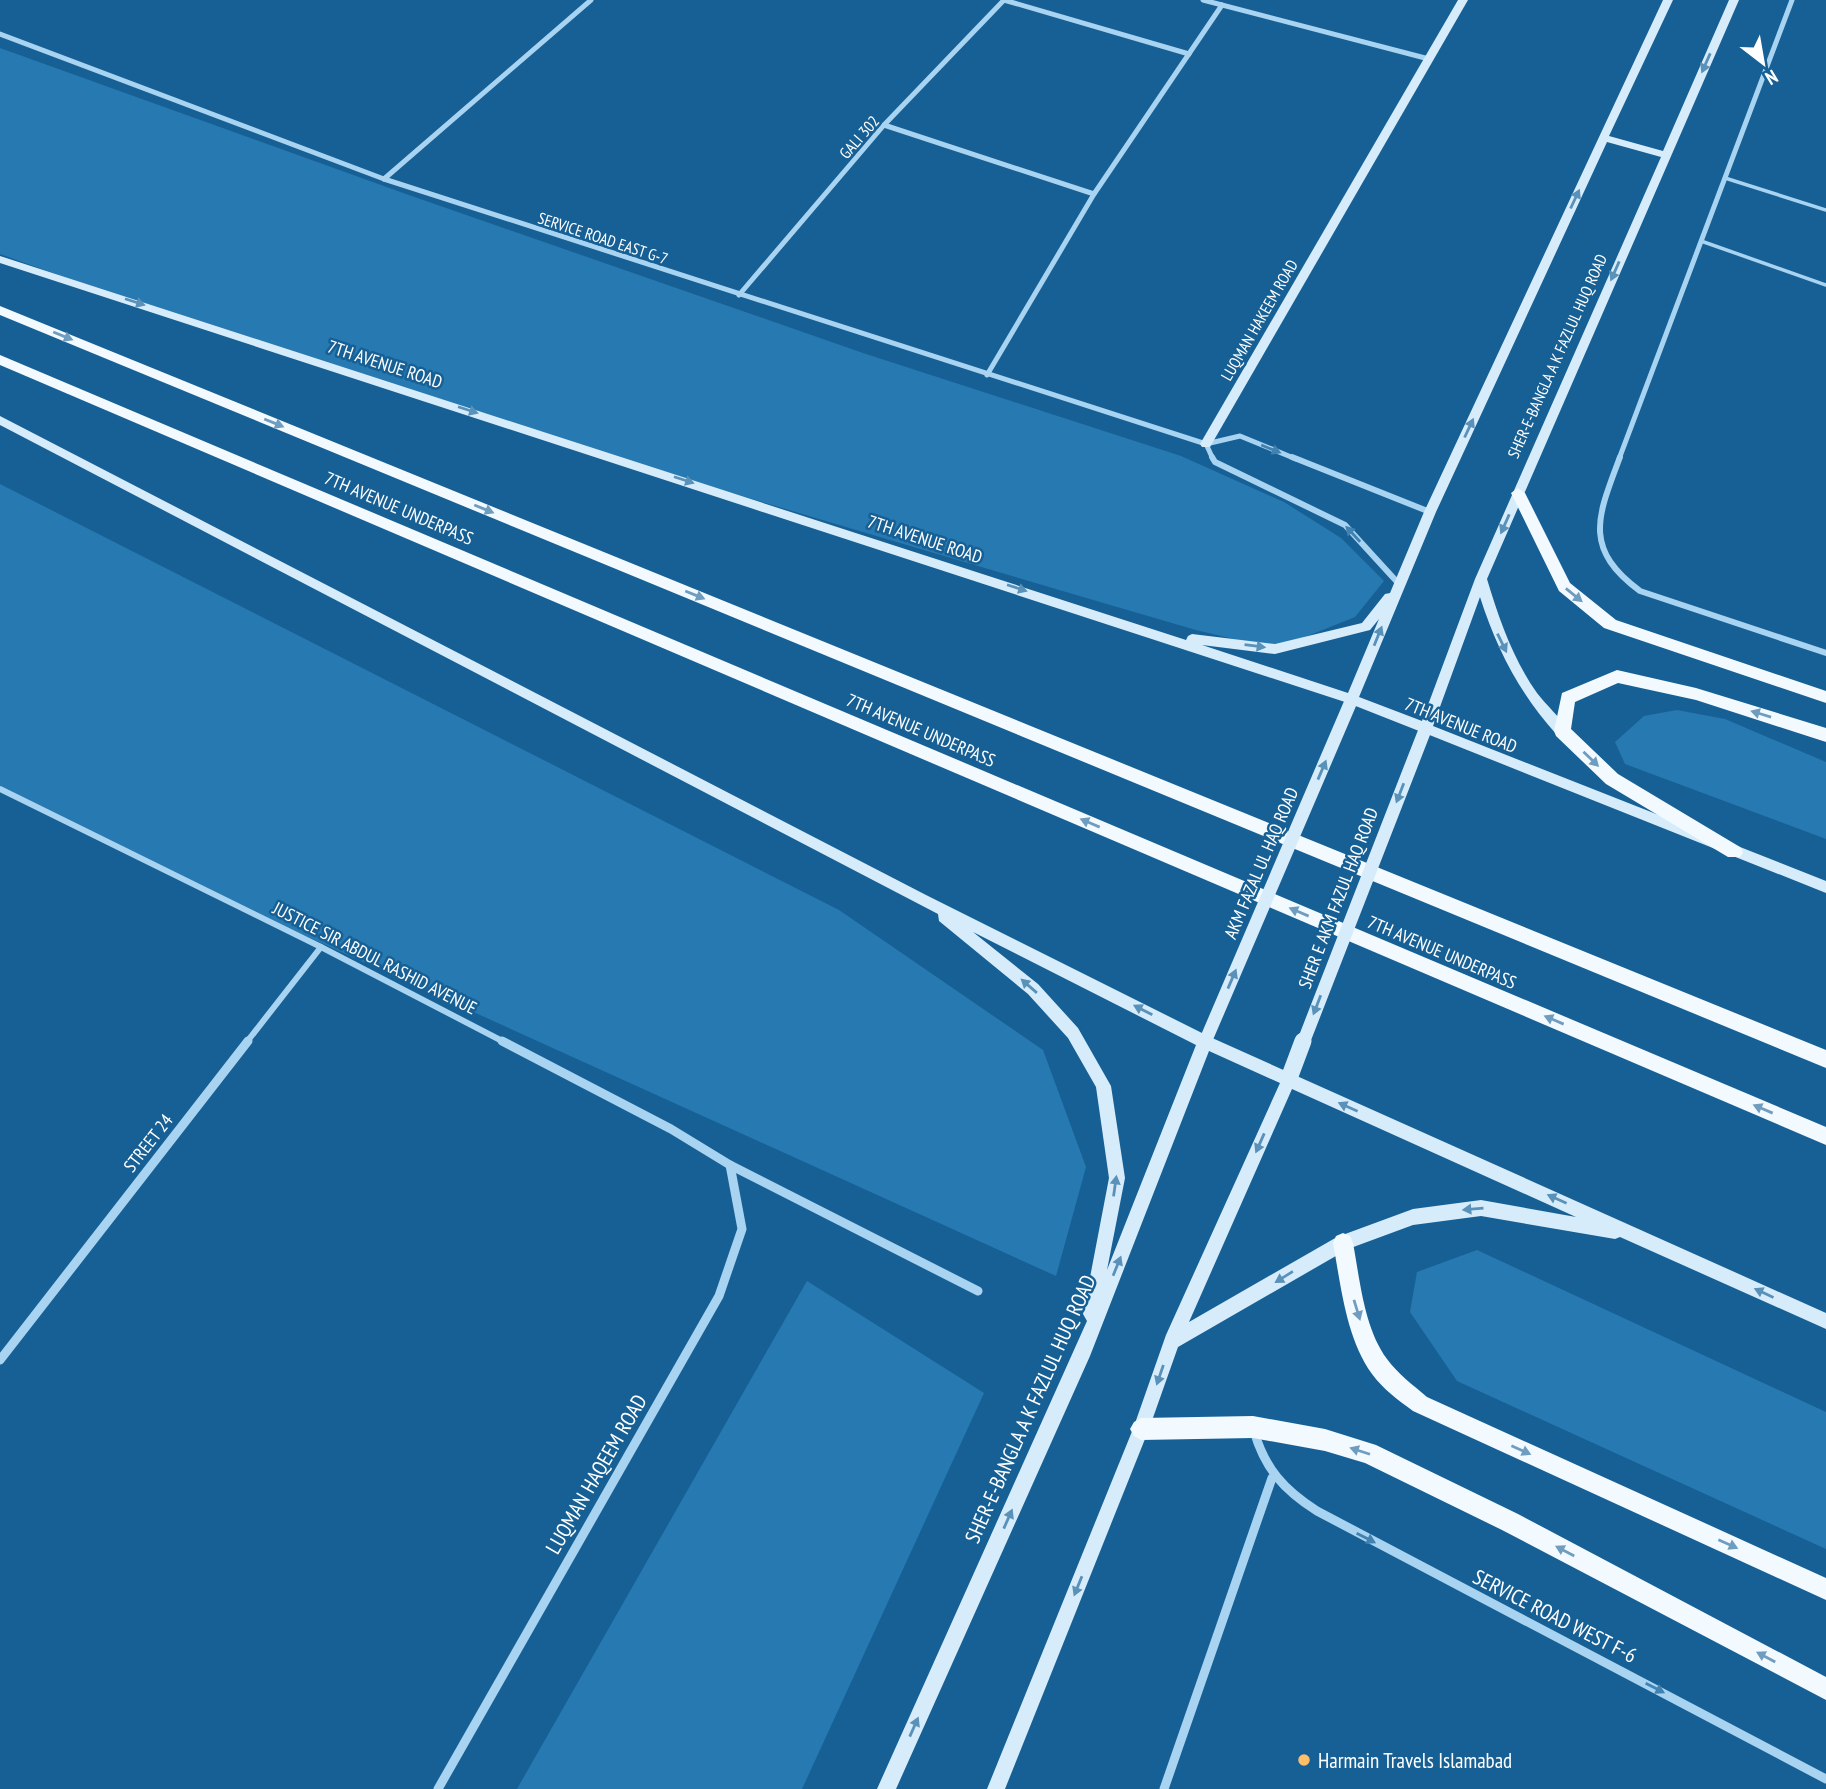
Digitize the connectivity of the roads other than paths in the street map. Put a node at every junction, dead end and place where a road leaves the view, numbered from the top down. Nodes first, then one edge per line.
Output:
1 (591, 0) edge
2 (1004, 0) edge
3 (1203, 0) edge
4 (1463, 0) edge
5 (1668, 0) edge
6 (1734, 0) edge
7 (1793, 0) edge
8 (1222, 5) junction
9 (0, 34) edge
10 (1189, 54) junction
11 (1429, 60) junction
12 (884, 125) junction
13 (1604, 138) junction
14 (1666, 155) junction
15 (1725, 178) junction
16 (384, 179) junction
17 (1094, 194) junction
18 (1826, 210) edge
19 (1701, 241) junction
20 (0, 259) edge
21 (1826, 285) edge
22 (739, 295) junction
23 (0, 310) edge
24 (0, 360) edge
25 (986, 375) junction
26 (0, 420) edge
27 (1206, 444) junction
28 (1518, 494) junction
29 (1430, 512) junction
30 (1481, 579) junction
31 (1399, 584) junction
32 (1163, 635) junction
33 (1826, 653) edge
34 (1826, 697) edge
35 (1352, 699) junction
36 (1425, 730) junction
37 (1562, 731) junction
38 (1826, 735) edge
39 (0, 789) edge
40 (1734, 852) junction
41 (1826, 887) edge
42 (921, 899) junction
43 (321, 947) junction
44 (1205, 1042) junction
45 (1826, 1059) edge
46 (1288, 1081) junction
47 (1826, 1136) edge
48 (730, 1165) junction
49 (1637, 1234) junction
50 (1343, 1243) junction
51 (978, 1291) dead end
52 (1826, 1321) edge
53 (1172, 1341) junction
54 (1084, 1350) junction
55 (0, 1360) edge
56 (1253, 1427) junction
57 (1141, 1429) junction
58 (1272, 1478) junction
59 (1826, 1588) edge
60 (1826, 1689) edge
61 (1826, 1779) edge
62 (438, 1789) edge
63 (886, 1789) edge
64 (996, 1789) edge
65 (1164, 1789) edge

1 - 16 street
2 - 10 street
2 - 12 street, GALI 302
3 - 8 street
4 - 11 main road, LUQMAN HAKEEM ROAD
5 - 13 main road
6 -> 14 main road, SHER-E-BANGLA A K FAZLUL HUQ ROAD
7 - 15 street
8 - 10 street
8 - 11 street
9 - 16 street, SERVICE ROAD EAST G-7
10 - 17 street
11 - 27 main road, LUQMAN HAKEEM ROAD
12 - 17 street
12 - 22 street, GALI 302
13 - 14 main road
29 -> 13 main road
14 -> 28 main road, SHER-E-BANGLA A K FAZLUL HUQ ROAD
15 - 18 lane
15 - 19 street
16 - 22 street, SERVICE ROAD EAST G-7
17 - 25 street
19 - 21 lane
19 - 33 street
20 -> 32 main road, 7TH AVENUE ROAD
22 - 25 street, SERVICE ROAD EAST G-7
23 -> 45 main road, 7TH AVENUE UNDERPASS
47 -> 24 main road, 7TH AVENUE UNDERPASS
25 - 27 street, SERVICE ROAD EAST G-7
26 - 42 main road
27 -> 29 street
31 -> 27 street
28 -> 30 main road, SHER-E-BANGLA A K FAZLUL HUQ ROAD
28 -> 34 main road
29 - 31 main road
30 - 36 main road, SHER-E-BANGLA A K FAZLUL HUQ ROAD
30 -> 37 main road
32 -> 31 main road
35 -> 31 main road
32 - 35 main road, 7TH AVENUE ROAD
35 - 36 main road, 7TH AVENUE ROAD
44 -> 35 main road, AKM FAZAL UL HAQ ROAD, bridge
36 - 40 main road, 7TH AVENUE ROAD
36 -> 46 main road, SHER E AKM FAZUL HAQ ROAD, bridge
38 -> 37 main road
37 -> 40 main road
39 - 43 street, JUSTICE SIR ABDUL RASHID AVENUE
40 - 41 main road, 7TH AVENUE ROAD
44 -> 42 main road
54 -> 42 main road
43 - 48 street, JUSTICE SIR ABDUL RASHID AVENUE
43 - 55 street, STREET 24
44 - 46 main road
54 -> 44 main road, SHER-E-BANGLA A K FAZLUL HUQ ROAD
49 -> 46 main road
46 -> 53 main road
48 - 51 street, JUSTICE SIR ABDUL RASHID AVENUE
48 - 62 street, LUQMAN HAQEEM ROAD
49 -> 50 main road
52 -> 49 main road
50 -> 53 main road
50 -> 59 main road
53 -> 57 main road
63 -> 54 main road, SHER-E-BANGLA A K FAZLUL HUQ ROAD
56 - 57 main road
56 - 58 street, SERVICE ROAD WEST F-6
60 -> 56 main road
57 -> 64 main road
58 -> 61 street, SERVICE ROAD WEST F-6
58 - 65 street

